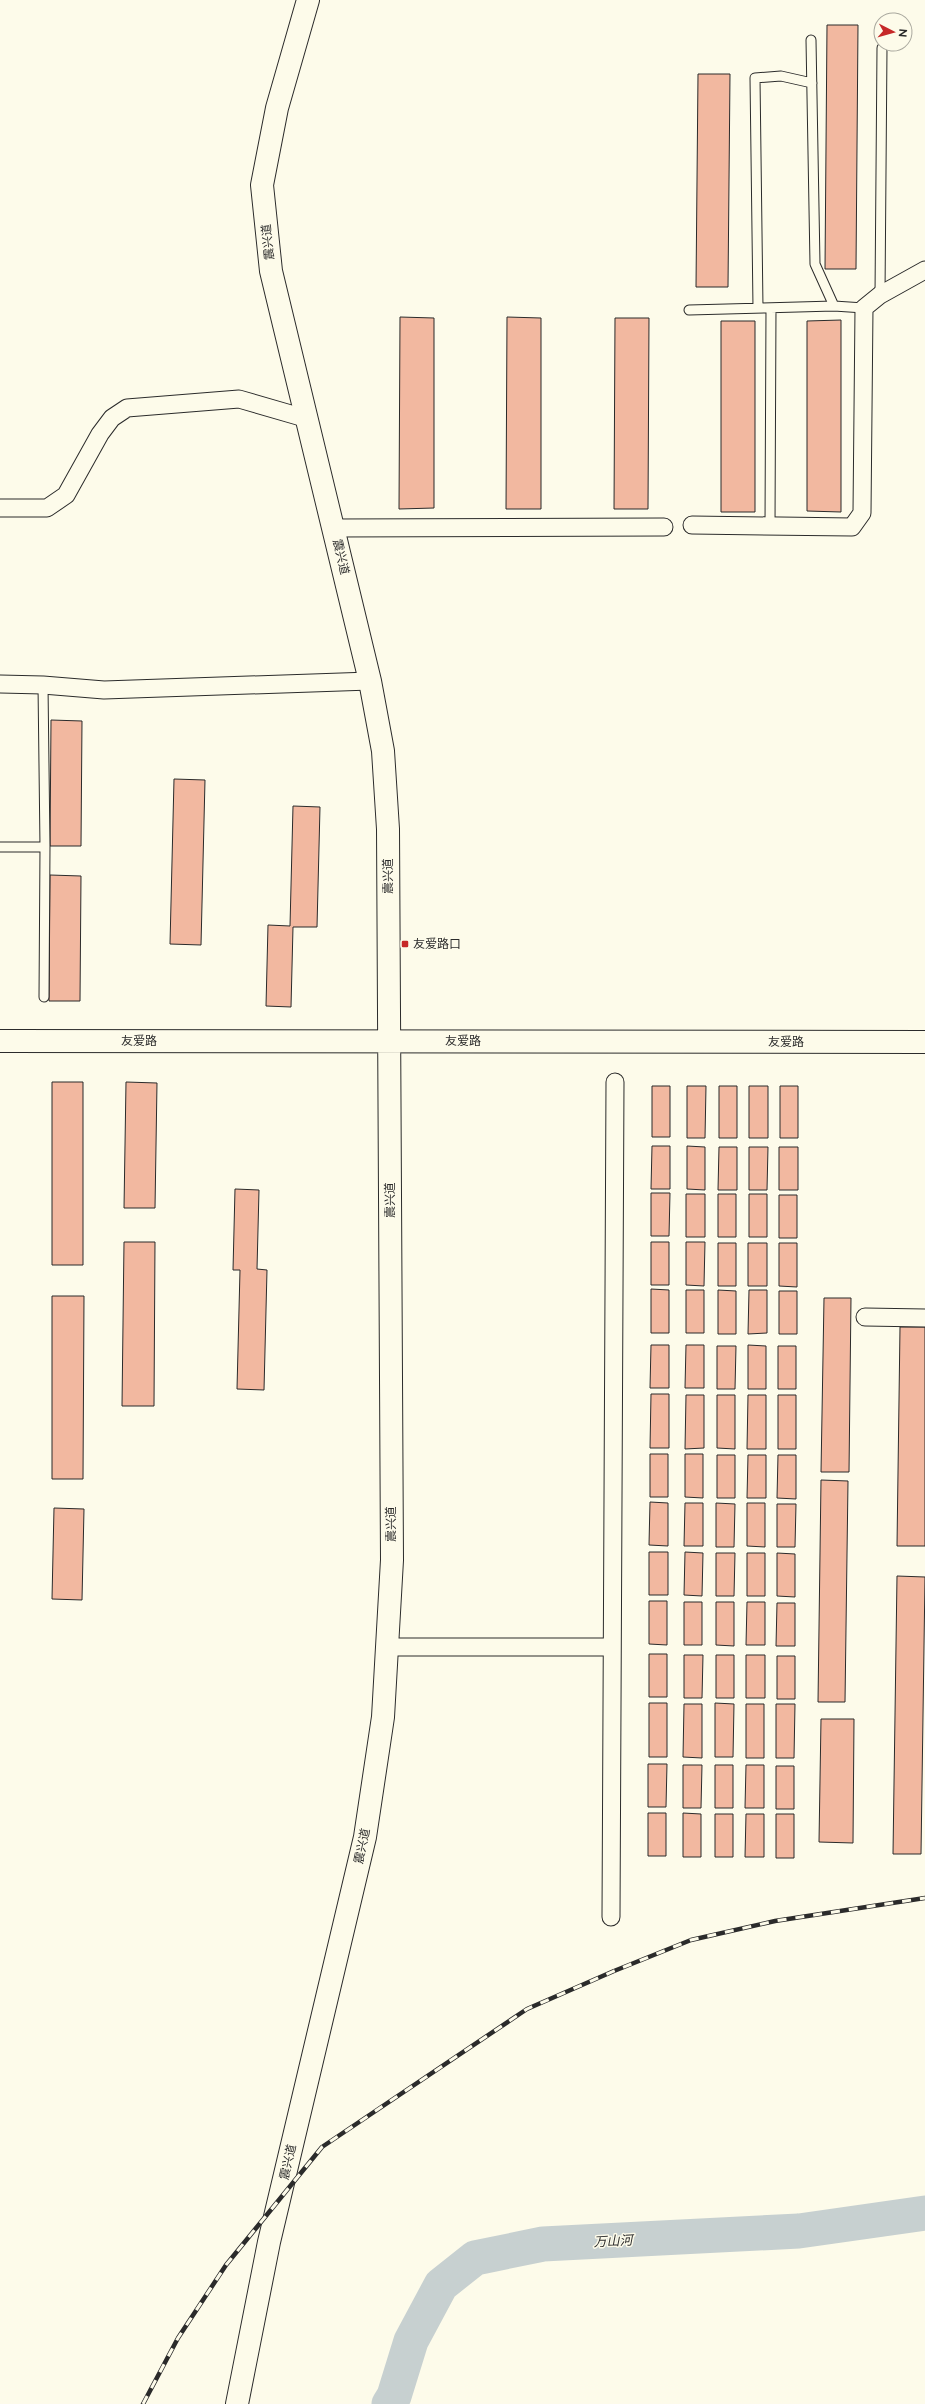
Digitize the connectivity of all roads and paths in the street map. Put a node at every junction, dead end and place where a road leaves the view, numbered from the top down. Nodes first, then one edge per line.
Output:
1 (308, 0) edge
2 (811, 40) dead end
3 (882, 52) edge
4 (812, 83) junction
5 (925, 270) edge
6 (880, 295) junction
7 (834, 306) junction
8 (758, 308) junction
9 (770, 308) junction
10 (864, 308) junction
11 (689, 310) dead end
12 (308, 419) junction
13 (0, 508) edge
14 (692, 525) dead end
15 (770, 526) junction
16 (664, 527) dead end
17 (334, 528) junction
18 (370, 681) junction
19 (0, 684) edge
20 (43, 685) junction
21 (0, 847) edge
22 (45, 847) junction
23 (44, 997) dead end
24 (0, 1041) edge
25 (389, 1041) junction
26 (925, 1042) edge
27 (615, 1082) dead end
28 (865, 1317) dead end
29 (925, 1318) edge
30 (387, 1647) junction
31 (612, 1647) junction
32 (611, 1917) dead end
33 (237, 2404) edge

1 - 12 street, 震兴道
2 - 4 lane
3 - 6 lane
4 - 7 lane
4 - 8 lane
5 - 6 street
6 - 10 street
7 - 9 lane
7 - 10 lane
8 - 9 lane
8 - 11 lane
9 - 15 lane
10 - 15 street
12 - 13 street
12 - 17 street, 震兴道
14 - 15 street
16 - 17 street
17 - 18 street, 震兴道
18 - 20 street
18 - 25 street, 震兴道
19 - 20 street
20 - 22 lane
21 - 22 lane
22 - 23 lane
24 - 25 street, 友爱路
25 - 26 street, 友爱路
25 - 30 street, 震兴道
27 - 31 street
28 - 29 street
30 - 31 street
30 - 33 street, 震兴道
31 - 32 street

